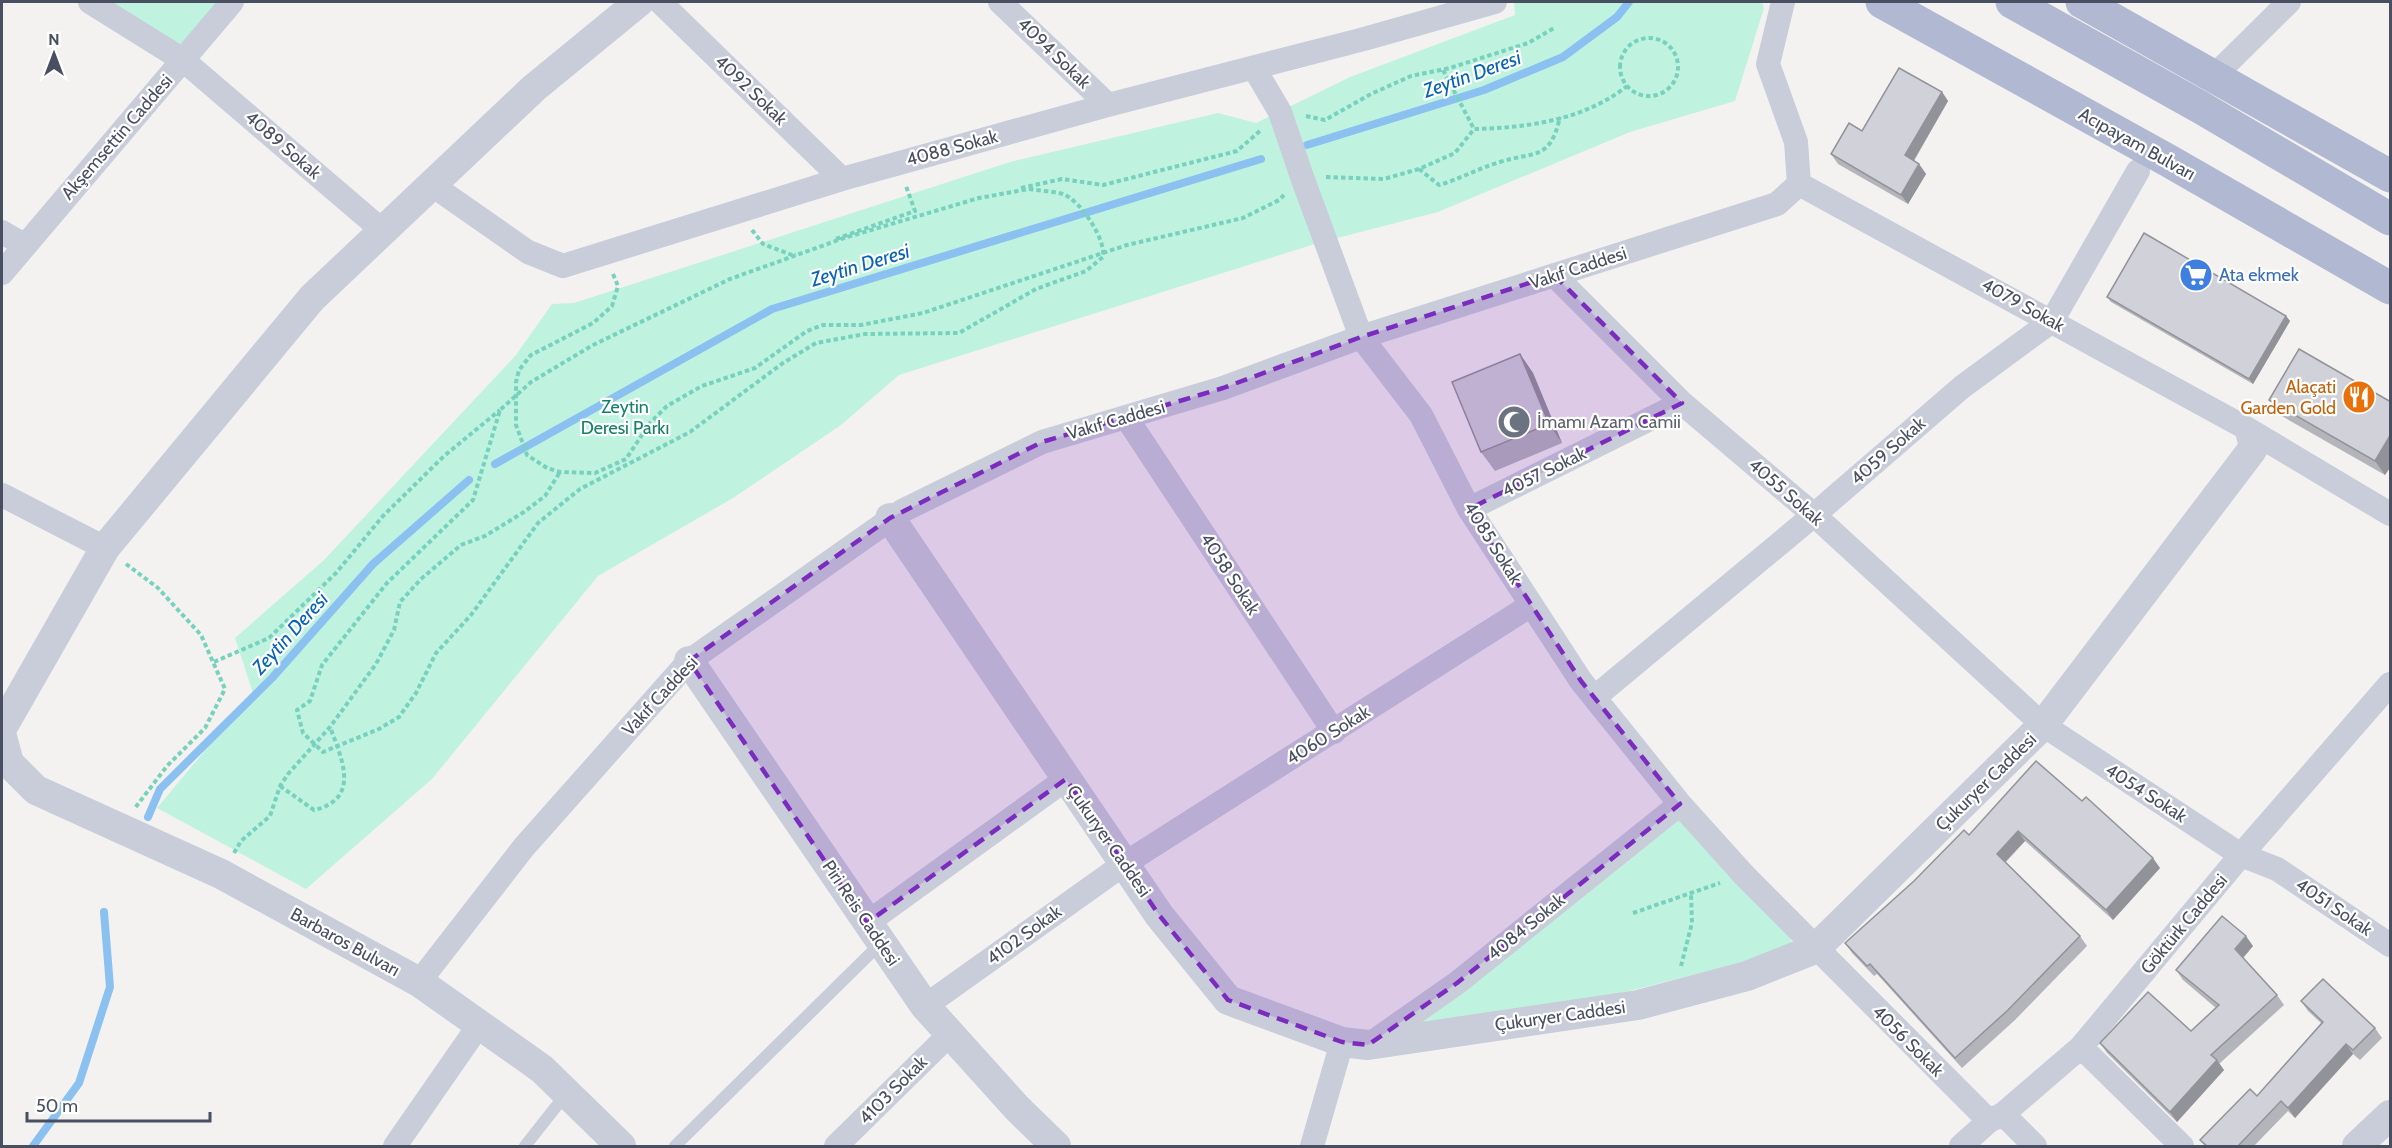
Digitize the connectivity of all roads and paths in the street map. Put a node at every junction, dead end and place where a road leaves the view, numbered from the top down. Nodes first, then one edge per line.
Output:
1 (90, 2) edge
2 (232, 2) edge
3 (639, 2) edge
4 (660, 2) edge
5 (1000, 2) edge
6 (1489, 2) edge
7 (1783, 2) edge
8 (1882, 2) edge
9 (2012, 2) edge
10 (2082, 2) edge
11 (2289, 2) edge
12 (1554, 28) dead end
13 (183, 60) junction
14 (1254, 68) junction
15 (1443, 70) junction
16 (2214, 76) junction
17 (1627, 86) junction
18 (1108, 105) junction
19 (1280, 112) junction
20 (1560, 117) junction
21 (1474, 129) junction
22 (1419, 169) junction
23 (2138, 171) dead end
24 (2391, 176) edge
25 (1302, 177) junction
26 (842, 178) junction
27 (1799, 184) junction
28 (432, 185) junction
29 (979, 198) junction
30 (962, 202) dead end
31 (915, 210) dead end
32 (739, 211) junction
33 (2391, 219) edge
34 (383, 231) junction
35 (2, 232) edge
36 (24, 244) junction
37 (817, 248) junction
38 (804, 253) junction
39 (604, 254) junction
40 (1104, 254) junction
41 (2, 273) edge
42 (1554, 275) junction
43 (2391, 288) edge
44 (2052, 321) junction
45 (1361, 337) junction
46 (516, 396) junction
47 (1682, 403) junction
48 (500, 410) junction
49 (1126, 417) junction
50 (2249, 439) junction
51 (560, 472) junction
52 (2, 495) edge
53 (1469, 509) junction
54 (2391, 514) edge
55 (1814, 515) junction
56 (890, 518) junction
57 (105, 548) junction
58 (1532, 605) junction
59 (689, 661) junction
60 (214, 662) junction
61 (2391, 684) edge
62 (1595, 697) junction
63 (2033, 716) junction
64 (2, 728) edge
65 (330, 728) junction
66 (1334, 732) junction
67 (315, 744) junction
68 (337, 746) junction
69 (4, 755) edge
70 (1066, 779) junction
71 (280, 786) junction
72 (1680, 804) junction
73 (122, 829) junction
74 (2241, 855) junction
75 (1124, 864) junction
76 (2277, 869) joint
77 (221, 874) junction
78 (1744, 875) junction
79 (1691, 893) junction
80 (1633, 913) dead end
81 (874, 933) junction
82 (2391, 945) edge
83 (1821, 954) junction
84 (419, 982) junction
85 (1670, 997) junction
86 (925, 1006) junction
87 (479, 1025) junction
88 (950, 1034) junction
89 (1355, 1043) junction
90 (2081, 1047) junction
91 (567, 1093) junction
92 (2391, 1114) edge
93 (1996, 1118) junction
94 (395, 1146) edge
95 (525, 1146) edge
96 (621, 1146) edge
97 (675, 1146) edge
98 (836, 1146) edge
99 (1056, 1146) edge
100 (1312, 1146) edge
101 (1961, 1146) edge
102 (2035, 1146) edge
103 (2182, 1146) edge
104 (2357, 1146) edge

1 - 13 street, 4089 Sokak
2 - 13 street, Akşemsettin Caddesi
3 - 28 street
4 - 26 street, 4092 Sokak
5 - 18 street, 4094 Sokak
6 - 14 street, 4088 Sokak
7 - 27 street
8 - 43 main road, Acıpayam Bulvarı
9 - 33 main road
10 - 16 main road
11 - 16 street
12 - 15 path
13 - 34 street, 4089 Sokak
13 - 36 street, Akşemsettin Caddesi
14 - 18 street, 4088 Sokak
14 - 19 street, 4085 Sokak
15 - 19 path
15 - 21 path
16 - 24 main road
17 - 17 path
17 - 20 path
18 - 26 street, 4088 Sokak
19 - 25 street, 4085 Sokak
19 - 29 path
20 - 21 path
20 - 22 path
21 - 22 path
22 - 25 path
23 - 44 street, 4059 Sokak
25 - 40 path
25 - 45 street, 4085 Sokak
26 - 32 street, 4088 Sokak
27 - 42 street, Vakıf Caddesi
27 - 44 street, 4079 Sokak
28 - 34 street
28 - 39 street, 4088 Sokak
29 - 30 path
29 - 37 path
29 - 40 path
31 - 37 path
32 - 38 path
32 - 39 street, 4088 Sokak
34 - 57 street
35 - 36 street
36 - 41 street, Akşemsettin Caddesi
37 - 38 path
38 - 46 path
39 - 46 path
40 - 51 path
40 - 68 path
42 - 45 street, Vakıf Caddesi
42 - 47 street, 4055 Sokak
44 - 50 street, 4079 Sokak
44 - 55 street, 4059 Sokak
45 - 49 street, Vakıf Caddesi
45 - 53 street, 4085 Sokak
46 - 48 path
46 - 51 path
47 - 53 street, 4057 Sokak
47 - 55 street, 4055 Sokak
48 - 60 path
48 - 67 path
49 - 56 street, Vakıf Caddesi
49 - 66 street, 4058 Sokak
50 - 54 street, 4079 Sokak
50 - 63 street, Çukuryer Caddesi
51 - 65 path
52 - 57 street
53 - 58 street, 4085 Sokak
55 - 62 street, 4059 Sokak
55 - 63 street, 4055 Sokak
56 - 59 street, Vakıf Caddesi
56 - 70 street, Çukuryer Caddesi
57 - 60 path
57 - 64 street
58 - 62 street, 4085 Sokak
58 - 66 street, 4060 Sokak
59 - 81 street, Piri Reis Caddesi
59 - 84 street, Vakıf Caddesi
60 - 73 path
61 - 74 street, Göktürk Caddesi
62 - 72 street, 4085 Sokak
63 - 74 street, 4054 Sokak
63 - 83 street, Çukuryer Caddesi
65 - 67 path
65 - 68 path
66 - 75 street, 4060 Sokak
67 - 68 path
67 - 71 path
68 - 71 path
69 - 73 street, Barbaros Bulvarı
70 - 75 street, Çukuryer Caddesi
70 - 81 street
71 - 77 path
72 - 78 street, 4085 Sokak
72 - 89 street, 4084 Sokak
73 - 77 street, Barbaros Bulvarı
74 - 76 street, 4054 Sokak
74 - 90 street, Göktürk Caddesi
75 - 86 street, 4102 Sokak
75 - 89 street, Çukuryer Caddesi
76 - 82 street, 4051 Sokak
77 - 84 street, Barbaros Bulvarı
78 - 79 path
78 - 83 street, 4085 Sokak
79 - 80 path
79 - 85 path
81 - 86 street, Piri Reis Caddesi
81 - 97 lane
83 - 85 street, Çukuryer Caddesi
83 - 93 street, 4056 Sokak
84 - 87 street, Barbaros Bulvarı
85 - 89 street, Çukuryer Caddesi
86 - 88 street, Piri Reis Caddesi
87 - 91 street, Barbaros Bulvarı
87 - 94 street
88 - 98 street, 4103 Sokak
88 - 99 street, Piri Reis Caddesi
89 - 100 street
90 - 93 street, Göktürk Caddesi
90 - 103 street
91 - 95 lane
91 - 96 street, Barbaros Bulvarı
92 - 104 street
93 - 101 street, Göktürk Caddesi
93 - 102 street, 4056 Sokak

